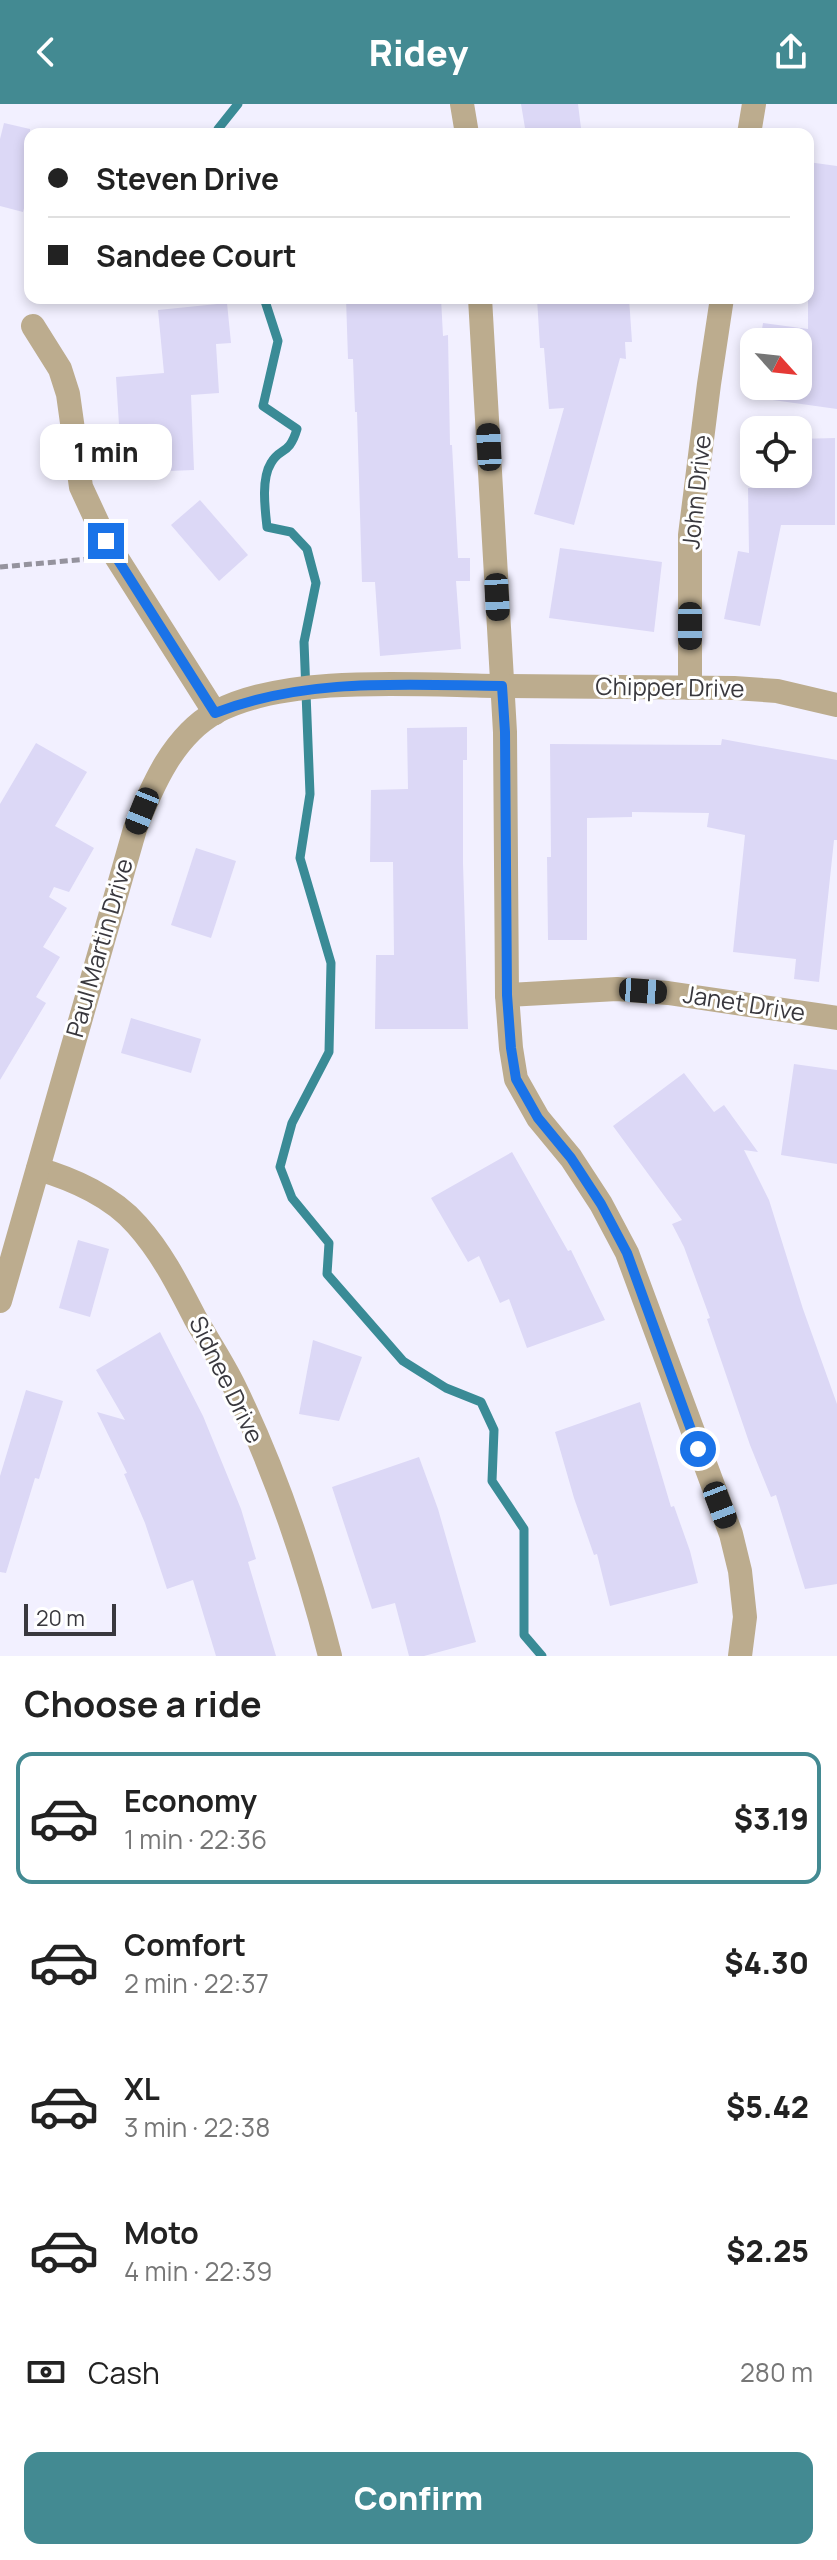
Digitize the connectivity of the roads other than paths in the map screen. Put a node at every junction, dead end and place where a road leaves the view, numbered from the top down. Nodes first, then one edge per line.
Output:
1 (462, 104) edge
2 (754, 104) edge
3 (466, 128) edge
4 (750, 128) edge
5 (480, 304) edge
6 (721, 304) edge
7 (33, 326) dead end
8 (502, 686) junction
9 (690, 688) junction
10 (837, 705) edge
11 (215, 713) junction
12 (507, 995) junction
13 (837, 1018) edge
14 (38, 1169) junction
15 (0, 1301) edge
16 (330, 1656) edge
17 (740, 1656) edge

1 - 3 street
2 - 4 street
5 - 8 street
6 - 9 street, John Drive
7 - 11 street
8 - 9 street, Chipper Drive
8 - 11 street, Paul Martin Drive
8 - 12 street
9 - 10 street, Chipper Drive
11 - 14 street, Paul Martin Drive
12 - 13 street, Janet Drive
12 - 17 street
14 - 15 street, Paul Martin Drive
14 - 16 street, Sidnee Drive

